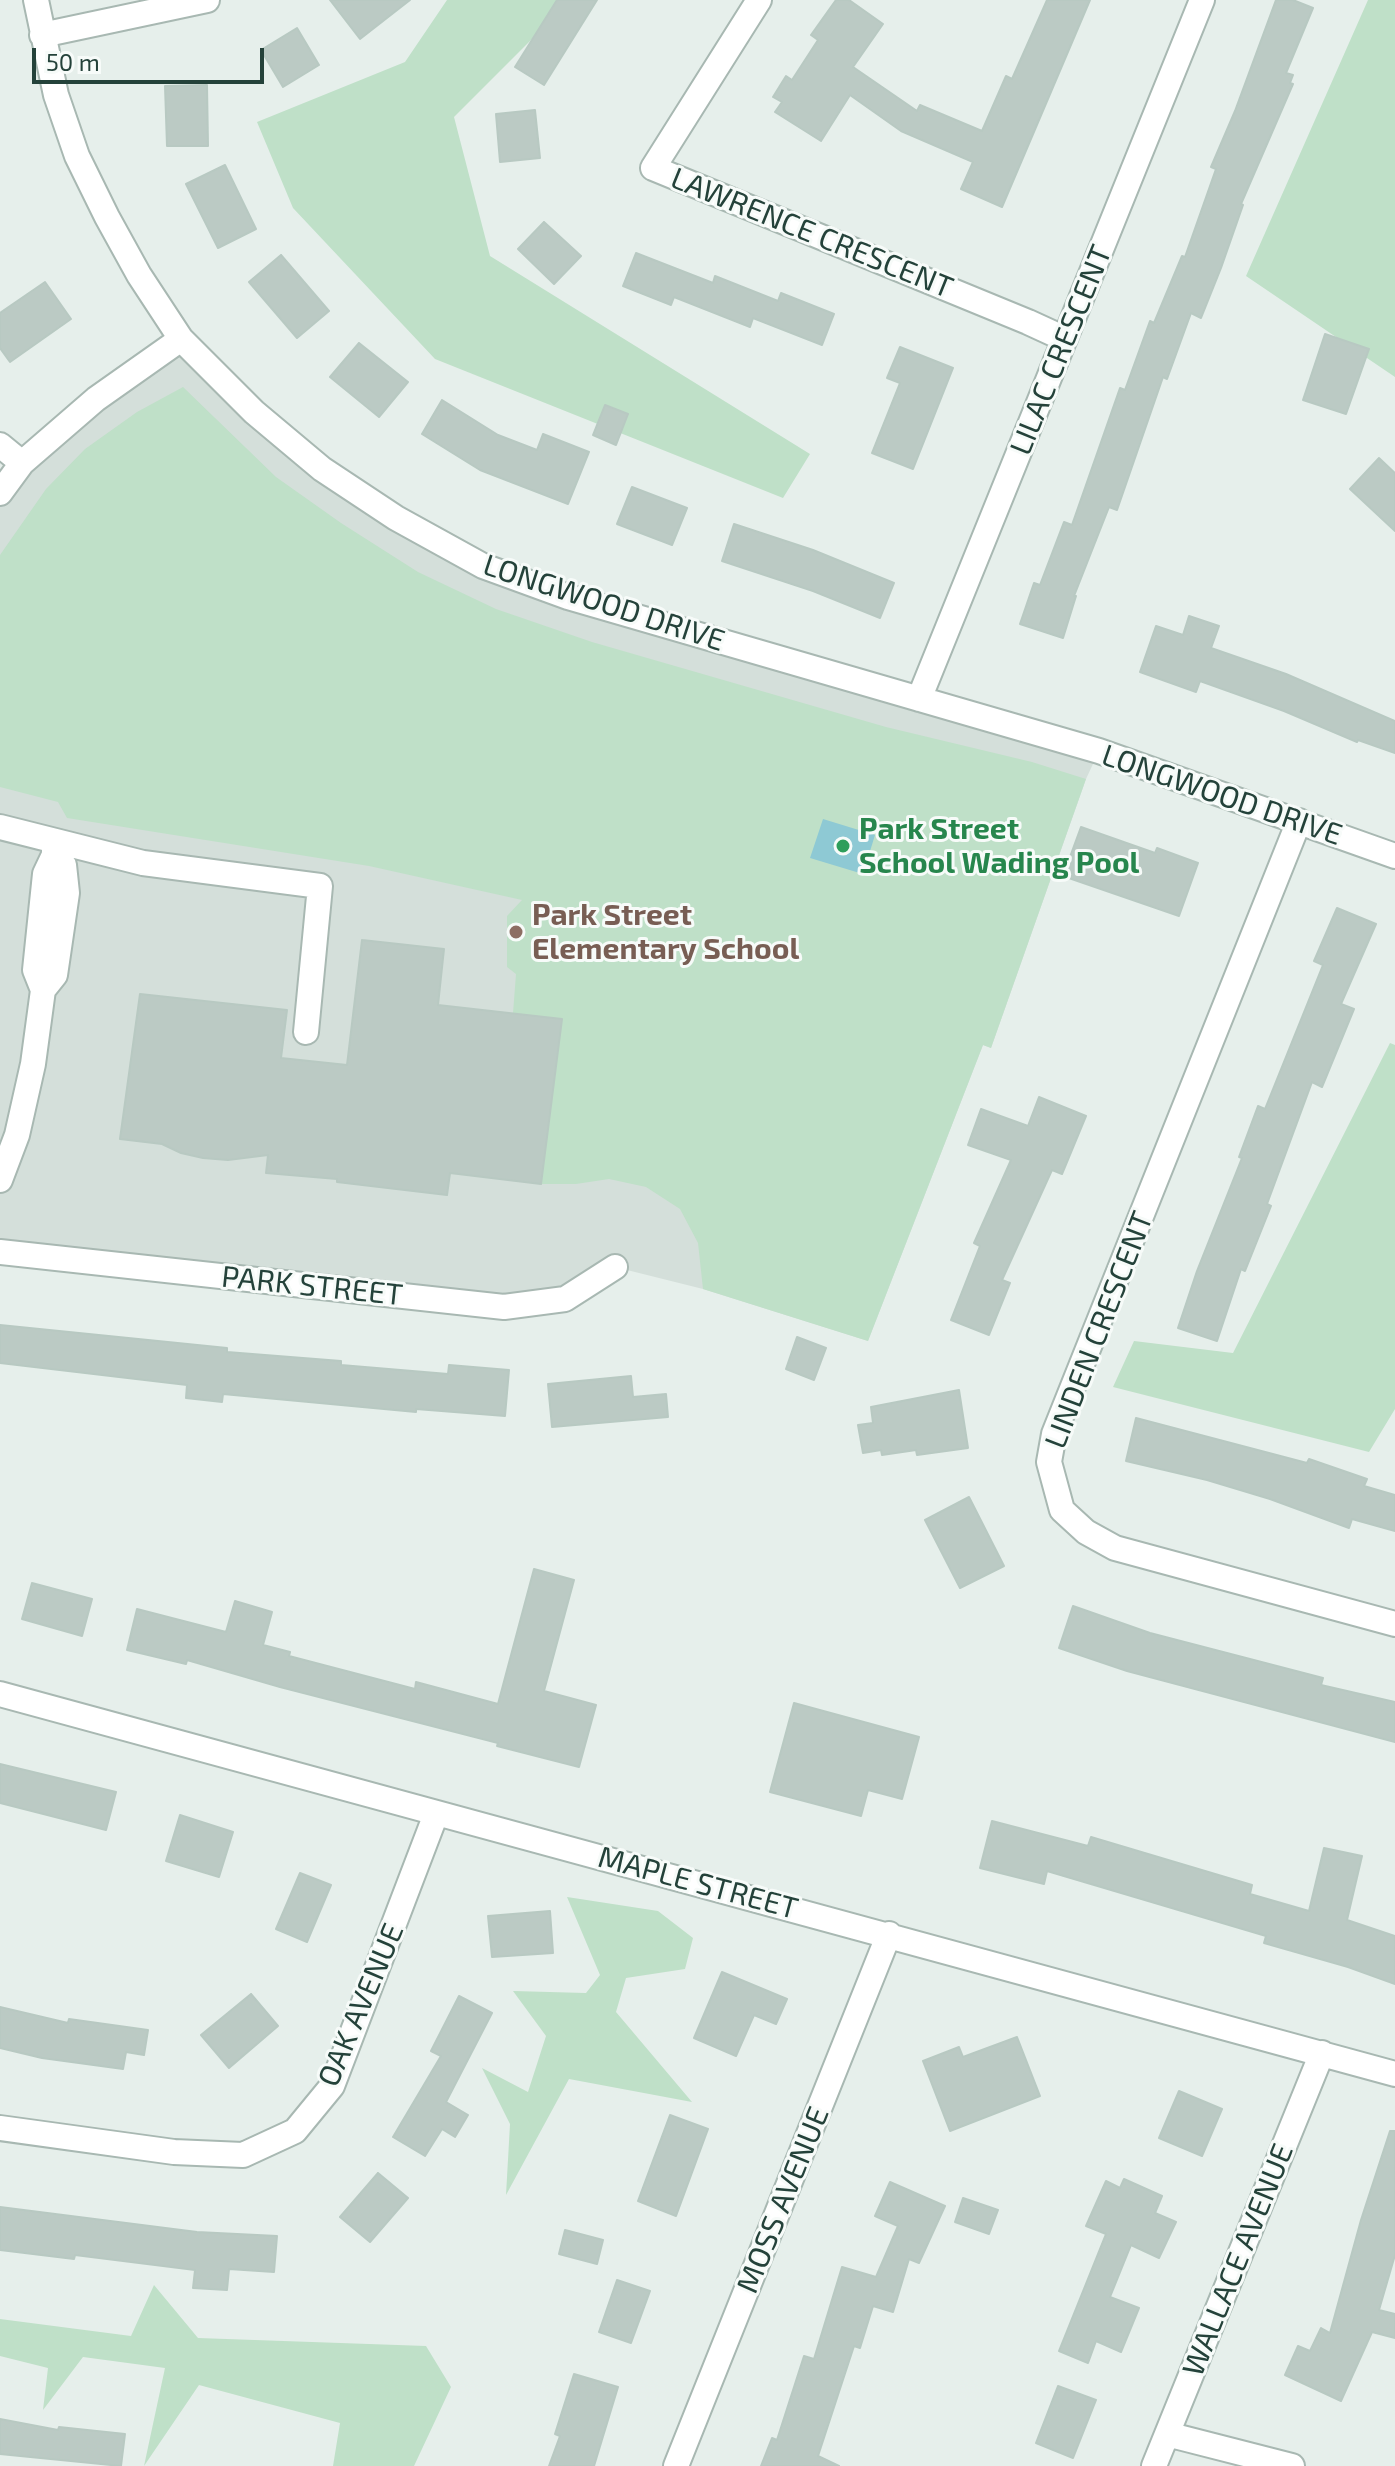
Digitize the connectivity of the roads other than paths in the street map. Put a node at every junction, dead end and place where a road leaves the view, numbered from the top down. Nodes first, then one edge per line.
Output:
1 (36, 0) edge
2 (207, 0) edge
3 (759, 0) edge
4 (1202, 0) edge
5 (42, 35) junction
6 (181, 339) junction
7 (1065, 339) junction
8 (0, 445) edge
9 (22, 463) junction
10 (0, 493) edge
11 (919, 699) junction
12 (1299, 821) junction
13 (0, 827) edge
14 (54, 848) junction
15 (1395, 856) edge
16 (306, 1032) dead end
17 (0, 1180) edge
18 (0, 1252) edge
19 (615, 1267) dead end
20 (1395, 1624) edge
21 (0, 1694) edge
22 (436, 1814) junction
23 (889, 1934) junction
24 (1322, 2053) junction
25 (1395, 2074) edge
26 (0, 2128) edge
27 (1167, 2434) junction
28 (676, 2466) edge
29 (1154, 2466) edge
30 (1292, 2466) edge

1 - 5 street, LONGWOOD DRIVE
2 - 5 street
3 - 7 street, LAWRENCE CRESCENT
4 - 7 street, LILAC CRESCENT
5 - 6 street, LONGWOOD DRIVE
6 - 9 street
6 - 11 street, LONGWOOD DRIVE
7 - 11 street, LILAC CRESCENT
8 - 9 street
9 - 10 street
11 - 12 street, LONGWOOD DRIVE
12 - 15 street, LONGWOOD DRIVE
12 - 20 street, LINDEN CRESCENT
13 - 14 street
14 - 16 street
14 - 17 street
18 - 19 street, PARK STREET
21 - 22 street, MAPLE STREET
22 - 23 street, MAPLE STREET
22 - 26 street, OAK AVENUE
23 - 24 street, MAPLE STREET
23 - 28 street, MOSS AVENUE
24 - 25 street, MAPLE STREET
24 - 27 street, WALLACE AVENUE
27 - 29 street, WALLACE AVENUE
27 - 30 street

